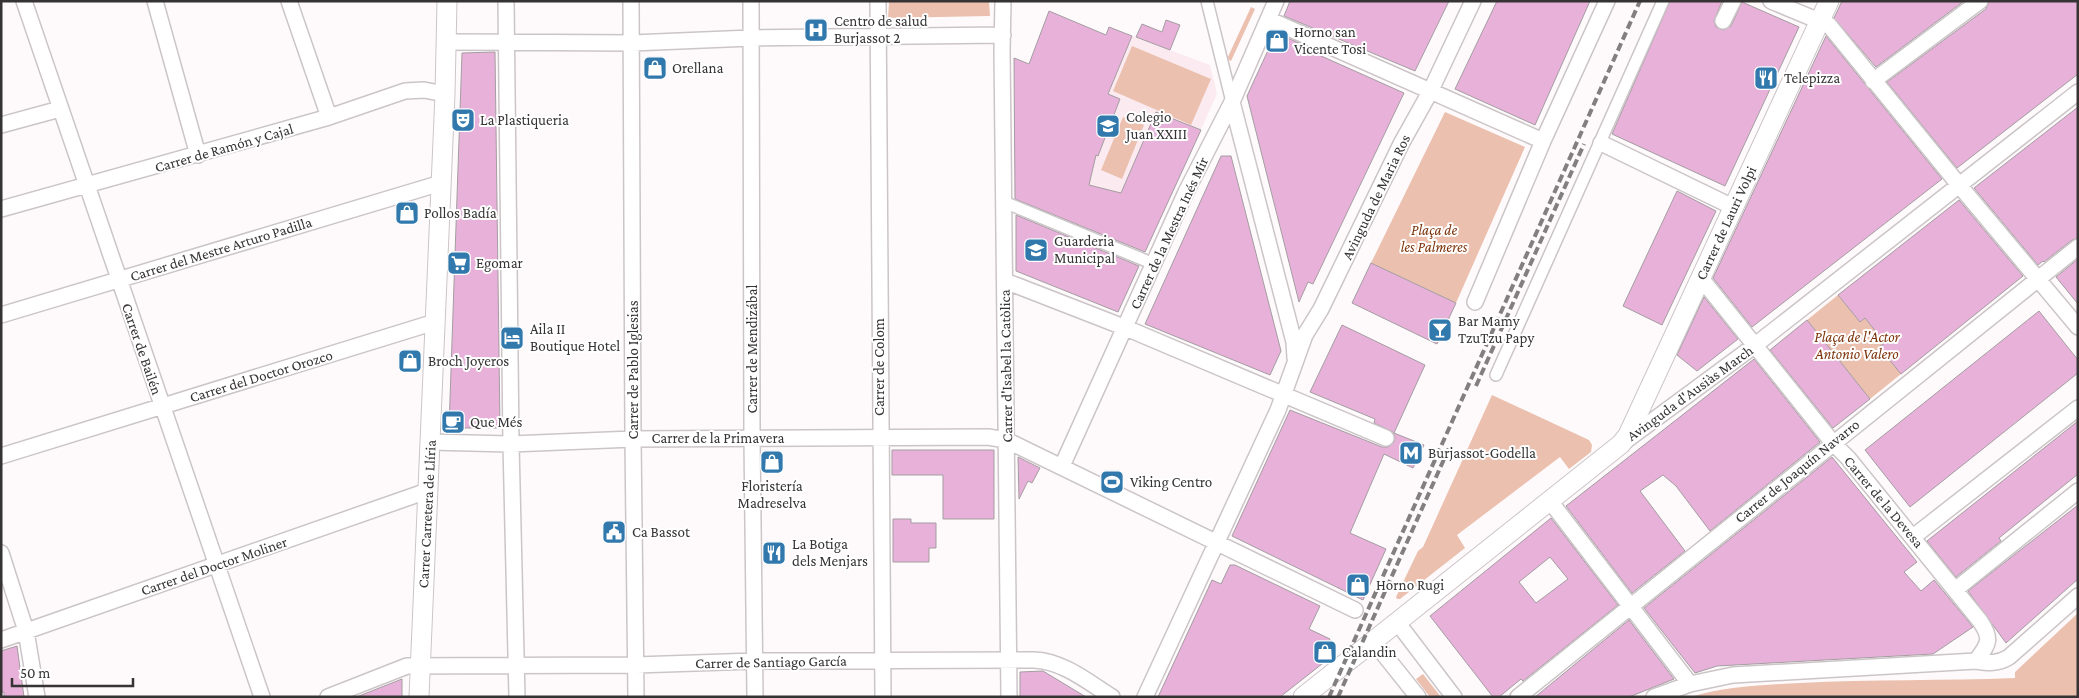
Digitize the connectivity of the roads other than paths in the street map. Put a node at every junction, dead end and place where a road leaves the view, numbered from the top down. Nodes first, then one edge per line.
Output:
1 (24, 1) edge
2 (155, 1) edge
3 (289, 1) edge
4 (447, 1) edge
5 (506, 1) edge
6 (631, 1) edge
7 (751, 1) edge
8 (878, 1) edge
9 (1004, 1) edge
10 (1207, 1) edge
11 (1276, 1) edge
12 (1473, 1) edge
13 (1607, 1) edge
14 (1663, 1) edge
15 (1733, 1) edge
16 (1771, 1) edge
17 (1828, 1) edge
18 (1980, 1) edge
19 (1268, 19) junction
20 (1820, 20) junction
21 (1723, 21) dead end
22 (1003, 35) junction
23 (877, 37) junction
24 (751, 38) junction
25 (446, 42) junction
26 (506, 42) junction
27 (632, 43) junction
28 (1874, 81) junction
29 (1430, 92) junction
30 (2078, 92) edge
31 (445, 94) junction
32 (1232, 102) junction
33 (60, 109) junction
34 (329, 117) junction
35 (1, 125) edge
36 (1543, 141) junction
37 (1211, 143) junction
38 (1601, 143) junction
39 (1242, 147) junction
40 (198, 156) junction
41 (442, 183) junction
42 (1958, 185) junction
43 (87, 186) junction
44 (1004, 202) junction
45 (1733, 207) junction
46 (1, 209) edge
47 (2078, 247) edge
48 (1154, 264) junction
49 (1700, 278) junction
50 (2038, 278) junction
51 (119, 280) junction
52 (1005, 281) junction
53 (1475, 302) dead end
54 (1285, 312) junction
55 (1, 315) edge
56 (1314, 319) junction
57 (435, 322) junction
58 (2078, 327) edge
59 (1126, 328) junction
60 (1754, 346) junction
61 (1295, 360) junction
62 (1496, 375) dead end
63 (1282, 394) junction
64 (162, 407) junction
65 (2078, 408) edge
66 (752, 438) junction
67 (880, 438) junction
68 (1386, 438) dead end
69 (633, 439) junction
70 (1006, 440) junction
71 (430, 442) junction
72 (1833, 443) junction
73 (511, 444) junction
74 (1621, 444) junction
75 (1, 456) edge
76 (1062, 466) junction
77 (2078, 491) edge
78 (427, 492) junction
79 (1550, 501) junction
80 (1913, 537) junction
81 (1216, 542) junction
82 (1, 553) edge
83 (217, 566) junction
84 (1955, 590) junction
85 (2078, 596) edge
86 (1630, 605) junction
87 (1355, 610) dead end
88 (1397, 622) junction
89 (26, 631) junction
90 (1, 640) edge
91 (1374, 642) junction
92 (883, 660) junction
93 (1008, 660) junction
94 (755, 661) junction
95 (1976, 662) junction
96 (420, 665) junction
97 (636, 665) junction
98 (517, 666) junction
99 (1690, 684) junction
100 (1520, 696) edge
101 (37, 697) edge
102 (262, 697) edge
103 (328, 697) edge
104 (420, 697) edge
105 (517, 697) edge
106 (636, 697) edge
107 (755, 697) edge
108 (883, 697) edge
109 (1009, 697) edge
110 (1112, 697) edge
111 (1145, 697) edge
112 (1303, 697) edge
113 (1418, 697) edge
114 (1454, 697) edge
115 (1654, 697) edge

1 - 33 street, Carrer de Bailén
2 - 40 street
3 - 34 street
4 - 25 street, Carrer Carretera de Llíria
5 - 26 street
6 - 27 street, Carrer de Pablo Iglesias
7 - 24 street, Carrer de Mendizábal
8 - 23 street, Carrer de Colom
9 - 22 street, Carrer d'Isabel la Catòlica
10 - 32 street
11 - 19 street, Carrer de la Mestra Inés Mir
12 - 29 street, Avinguda de Maria Ros
13 - 36 street
14 - 38 street
15 - 21 street
16 - 20 street
17 - 20 street, Carrer de Lauri Volpi
18 - 28 street
19 - 29 street
19 - 32 street, Carrer de la Mestra Inés Mir
20 - 28 street
20 - 45 street, Carrer de Lauri Volpi
22 - 23 street
22 - 44 street, Carrer d'Isabel la Catòlica
23 - 24 street
23 - 67 street, Carrer de Colom
24 - 27 street
24 - 66 street, Carrer de Mendizábal
25 - 26 street
25 - 31 street, Carrer Carretera de Llíria
26 - 27 street
26 - 73 street
27 - 69 street, Carrer de Pablo Iglesias
28 - 42 street
29 - 36 street
29 - 56 street, Avinguda de Maria Ros
30 - 42 street, Avinguda d'Ausiàs March
31 - 34 street, Carrer de Ramón y Cajal
31 - 41 street, Carrer Carretera de Llíria
32 - 37 street, Carrer de la Mestra Inés Mir
32 - 39 street
33 - 35 street
33 - 43 street, Carrer de Bailén
34 - 40 street, Carrer de Ramón y Cajal
36 - 53 street
37 - 39 street
37 - 48 street, Carrer de la Mestra Inés Mir
38 - 45 street
38 - 62 street
39 - 54 street
40 - 43 street, Carrer de Ramón y Cajal
41 - 51 street, Carrer del Mestre Arturo Padilla
41 - 57 street, Carrer Carretera de Llíria
42 - 50 street
42 - 60 street, Avinguda d'Ausiàs March
43 - 46 street, Carrer de Ramón y Cajal
43 - 51 street, Carrer de Bailén
44 - 48 street
44 - 52 street, Carrer d'Isabel la Catòlica
45 - 49 street, Carrer de Lauri Volpi
47 - 50 street, Carrer de Joaquín Navarro
48 - 59 street, Carrer de la Mestra Inés Mir
49 - 60 street, Carrer de la Devesa
49 - 74 street, Carrer de Lauri Volpi
50 - 58 street
50 - 72 street, Carrer de Joaquín Navarro
51 - 55 street, Carrer del Mestre Arturo Padilla
51 - 64 street, Carrer de Bailén
52 - 59 street
52 - 70 street, Carrer d'Isabel la Catòlica
54 - 56 street
54 - 61 street
56 - 61 street, Avinguda de Maria Ros
57 - 64 street, Carrer del Doctor Orozco
57 - 71 street, Carrer Carretera de Llíria
59 - 63 street
59 - 76 street, Carrer de la Mestra Inés Mir
60 - 72 street, Carrer de la Devesa
60 - 74 street, Avinguda d'Ausiàs March
61 - 63 street, Avinguda de Maria Ros
63 - 68 street
63 - 81 street, Avinguda de Maria Ros
64 - 75 street, Carrer del Doctor Orozco
64 - 83 street, Carrer de Bailén
65 - 80 street
66 - 67 street, Carrer de la Primavera
66 - 69 street, Carrer de la Primavera
66 - 94 street, Carrer de Mendizábal
67 - 70 street, Carrer de la Primavera
67 - 92 street, Carrer de Colom
69 - 73 street, Carrer de la Primavera
69 - 97 street, Carrer de Pablo Iglesias
70 - 76 street, Carrer de la Primavera
70 - 93 street, Carrer d'Isabel la Catòlica
71 - 73 street, Carrer de la Primavera
71 - 78 street, Carrer Carretera de Llíria
72 - 80 street, Carrer de la Devesa
72 - 86 street, Carrer de Joaquín Navarro
73 - 98 street
74 - 79 street, Avinguda d'Ausiàs March
76 - 81 street, Carrer de la Primavera
77 - 84 street
78 - 83 street, Carrer del Doctor Moliner
78 - 96 street, Carrer Carretera de Llíria
79 - 86 street
79 - 88 street, Avinguda d'Ausiàs March
80 - 84 street, Carrer de la Devesa
81 - 87 street, Carrer de la Primavera
81 - 111 street, Avinguda de Maria Ros
82 - 89 street
83 - 89 street, Carrer del Doctor Moliner
83 - 102 street, Carrer de Bailén
84 - 95 street, Carrer de la Devesa
85 - 95 street
86 - 99 street
86 - 100 street, Carrer de Joaquín Navarro
88 - 91 street, Avinguda d'Ausiàs March
88 - 114 street
89 - 90 street, Carrer del Doctor Moliner
89 - 101 street
91 - 112 street, Avinguda d'Ausiàs March
91 - 113 street
92 - 93 street, Carrer de Santiago García
92 - 94 street, Carrer de Santiago García
92 - 108 street, Carrer de Colom
93 - 109 street, Carrer d'Isabel la Catòlica
93 - 110 street, Carrer de Santiago García
94 - 97 street, Carrer de Santiago García
94 - 107 street, Carrer de Mendizábal
95 - 99 street
96 - 98 street, Carrer de Santiago García
96 - 103 street, Carrer de Santiago García
96 - 104 street, Carrer Carretera de Llíria
97 - 98 street, Carrer de Santiago García
97 - 106 street, Carrer de Pablo Iglesias
98 - 105 street
99 - 115 street

